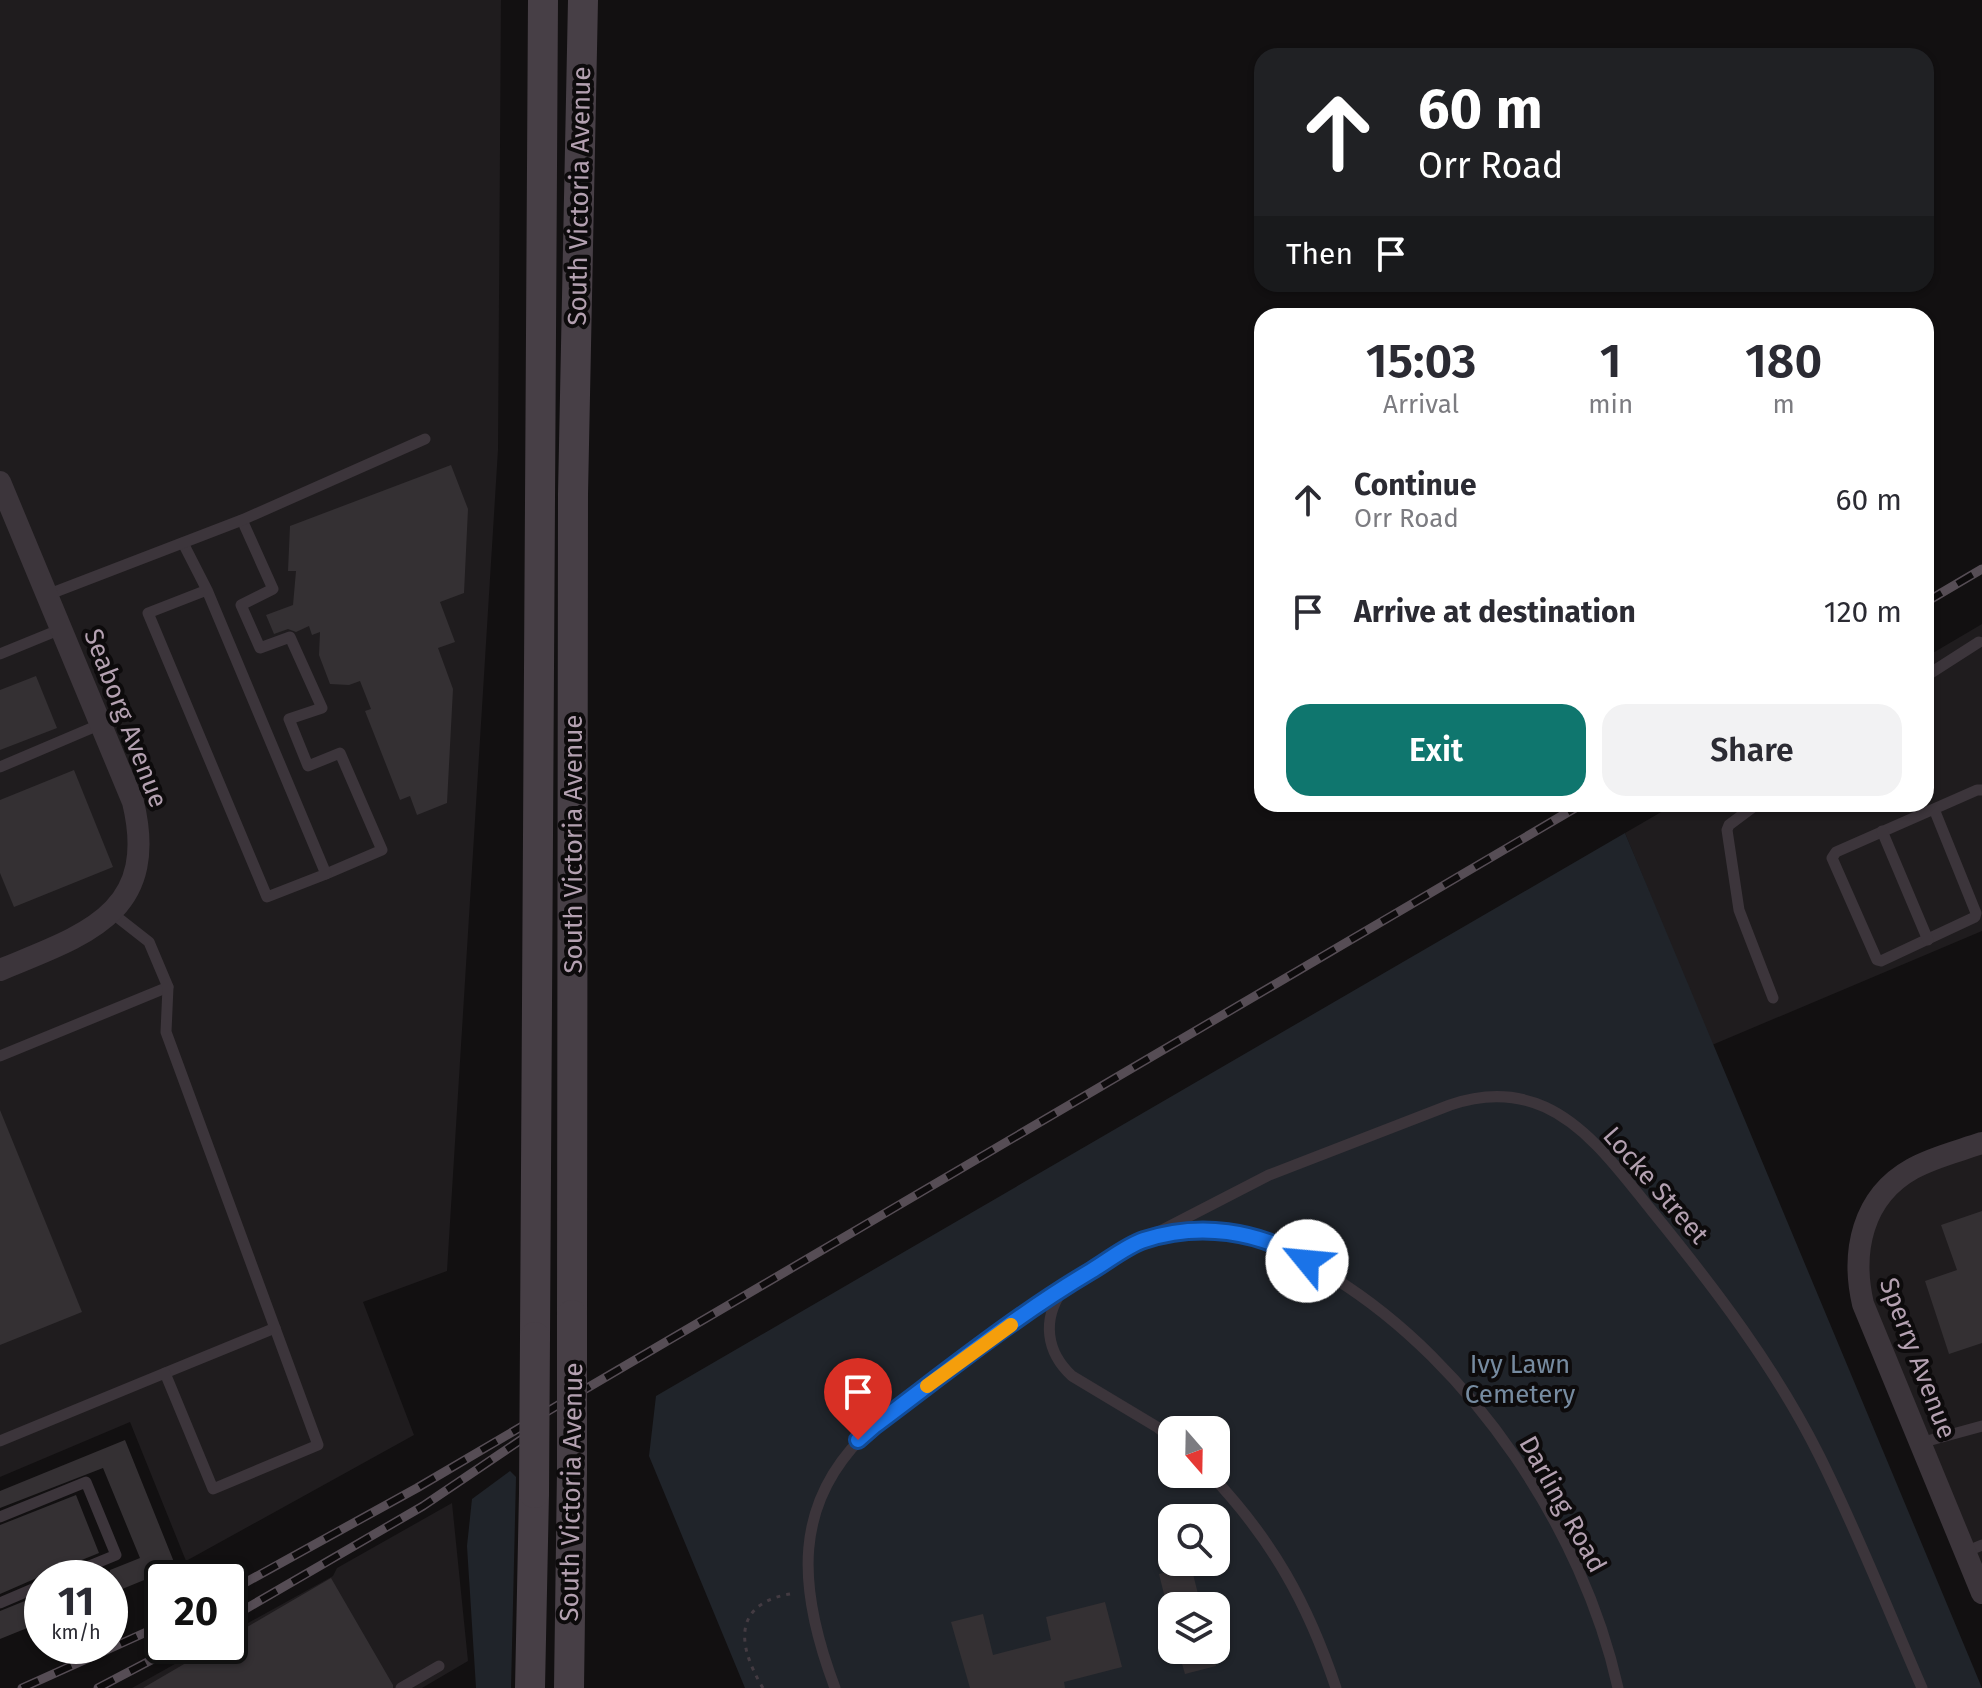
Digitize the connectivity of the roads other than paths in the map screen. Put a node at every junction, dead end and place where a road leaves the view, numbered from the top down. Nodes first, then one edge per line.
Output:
1 (543, 0) edge
2 (583, 0) edge
3 (425, 439) dead end
4 (0, 482) edge
5 (6, 512) edge
6 (242, 520) junction
7 (183, 543) junction
8 (207, 590) junction
9 (47, 595) junction
10 (61, 629) junction
11 (1981, 644) edge
12 (0, 654) edge
13 (1934, 671) edge
14 (101, 724) junction
15 (0, 767) edge
16 (1982, 790) edge
17 (1934, 809) joint
18 (1746, 812) edge
19 (1927, 812) edge
20 (1882, 831) junction
21 (326, 874) junction
22 (112, 913) junction
23 (1928, 940) junction
24 (4, 966) edge
25 (168, 987) junction
26 (1773, 998) dead end
27 (0, 1056) edge
28 (1982, 1143) edge
29 (1141, 1241) junction
30 (1068, 1284) junction
31 (275, 1328) junction
32 (165, 1373) junction
33 (1982, 1426) edge
34 (1158, 1428) edge
35 (0, 1441) edge
36 (1920, 1443) junction
37 (1223, 1488) edge
38 (0, 1517) edge
39 (1974, 1548) edge
40 (104, 1560) edge
41 (24, 1593) edge
42 (1982, 1593) edge
43 (0, 1603) edge
44 (439, 1666) dead end
45 (401, 1688) edge
46 (530, 1688) edge
47 (569, 1688) edge
48 (835, 1688) edge
49 (1336, 1688) edge
50 (1618, 1688) edge
51 (1922, 1688) edge

1 - 46 main road, South Victoria Avenue, bridge
2 - 47 main road, South Victoria Avenue, bridge
3 - 6 lane
4 - 5 street, Seaborg Avenue
5 - 9 street, Seaborg Avenue
6 - 7 lane
6 - 21 lane
7 - 8 lane
7 - 9 lane
8 - 21 lane
8 - 21 lane
9 - 10 street, Seaborg Avenue
10 - 12 lane
10 - 14 street, Seaborg Avenue
11 - 13 lane
14 - 15 lane
14 - 22 street, Seaborg Avenue
16 - 17 lane
17 - 23 lane
18 - 26 lane
19 - 20 lane
20 - 23 lane
20 - 23 lane
22 - 24 street, Seaborg Avenue
22 - 25 lane
25 - 27 lane
25 - 31 lane
28 - 36 street, Sperry Avenue
29 - 30 lane, Locke Street
29 - 50 lane, Darling Road
29 - 51 lane, Locke Street
30 - 34 lane
30 - 48 lane, Locke Street
31 - 32 lane
31 - 32 lane
32 - 35 lane
33 - 36 lane
36 - 39 street, Sperry Avenue
37 - 49 lane
38 - 40 lane
39 - 42 street, Sperry Avenue
41 - 43 lane
44 - 45 lane

